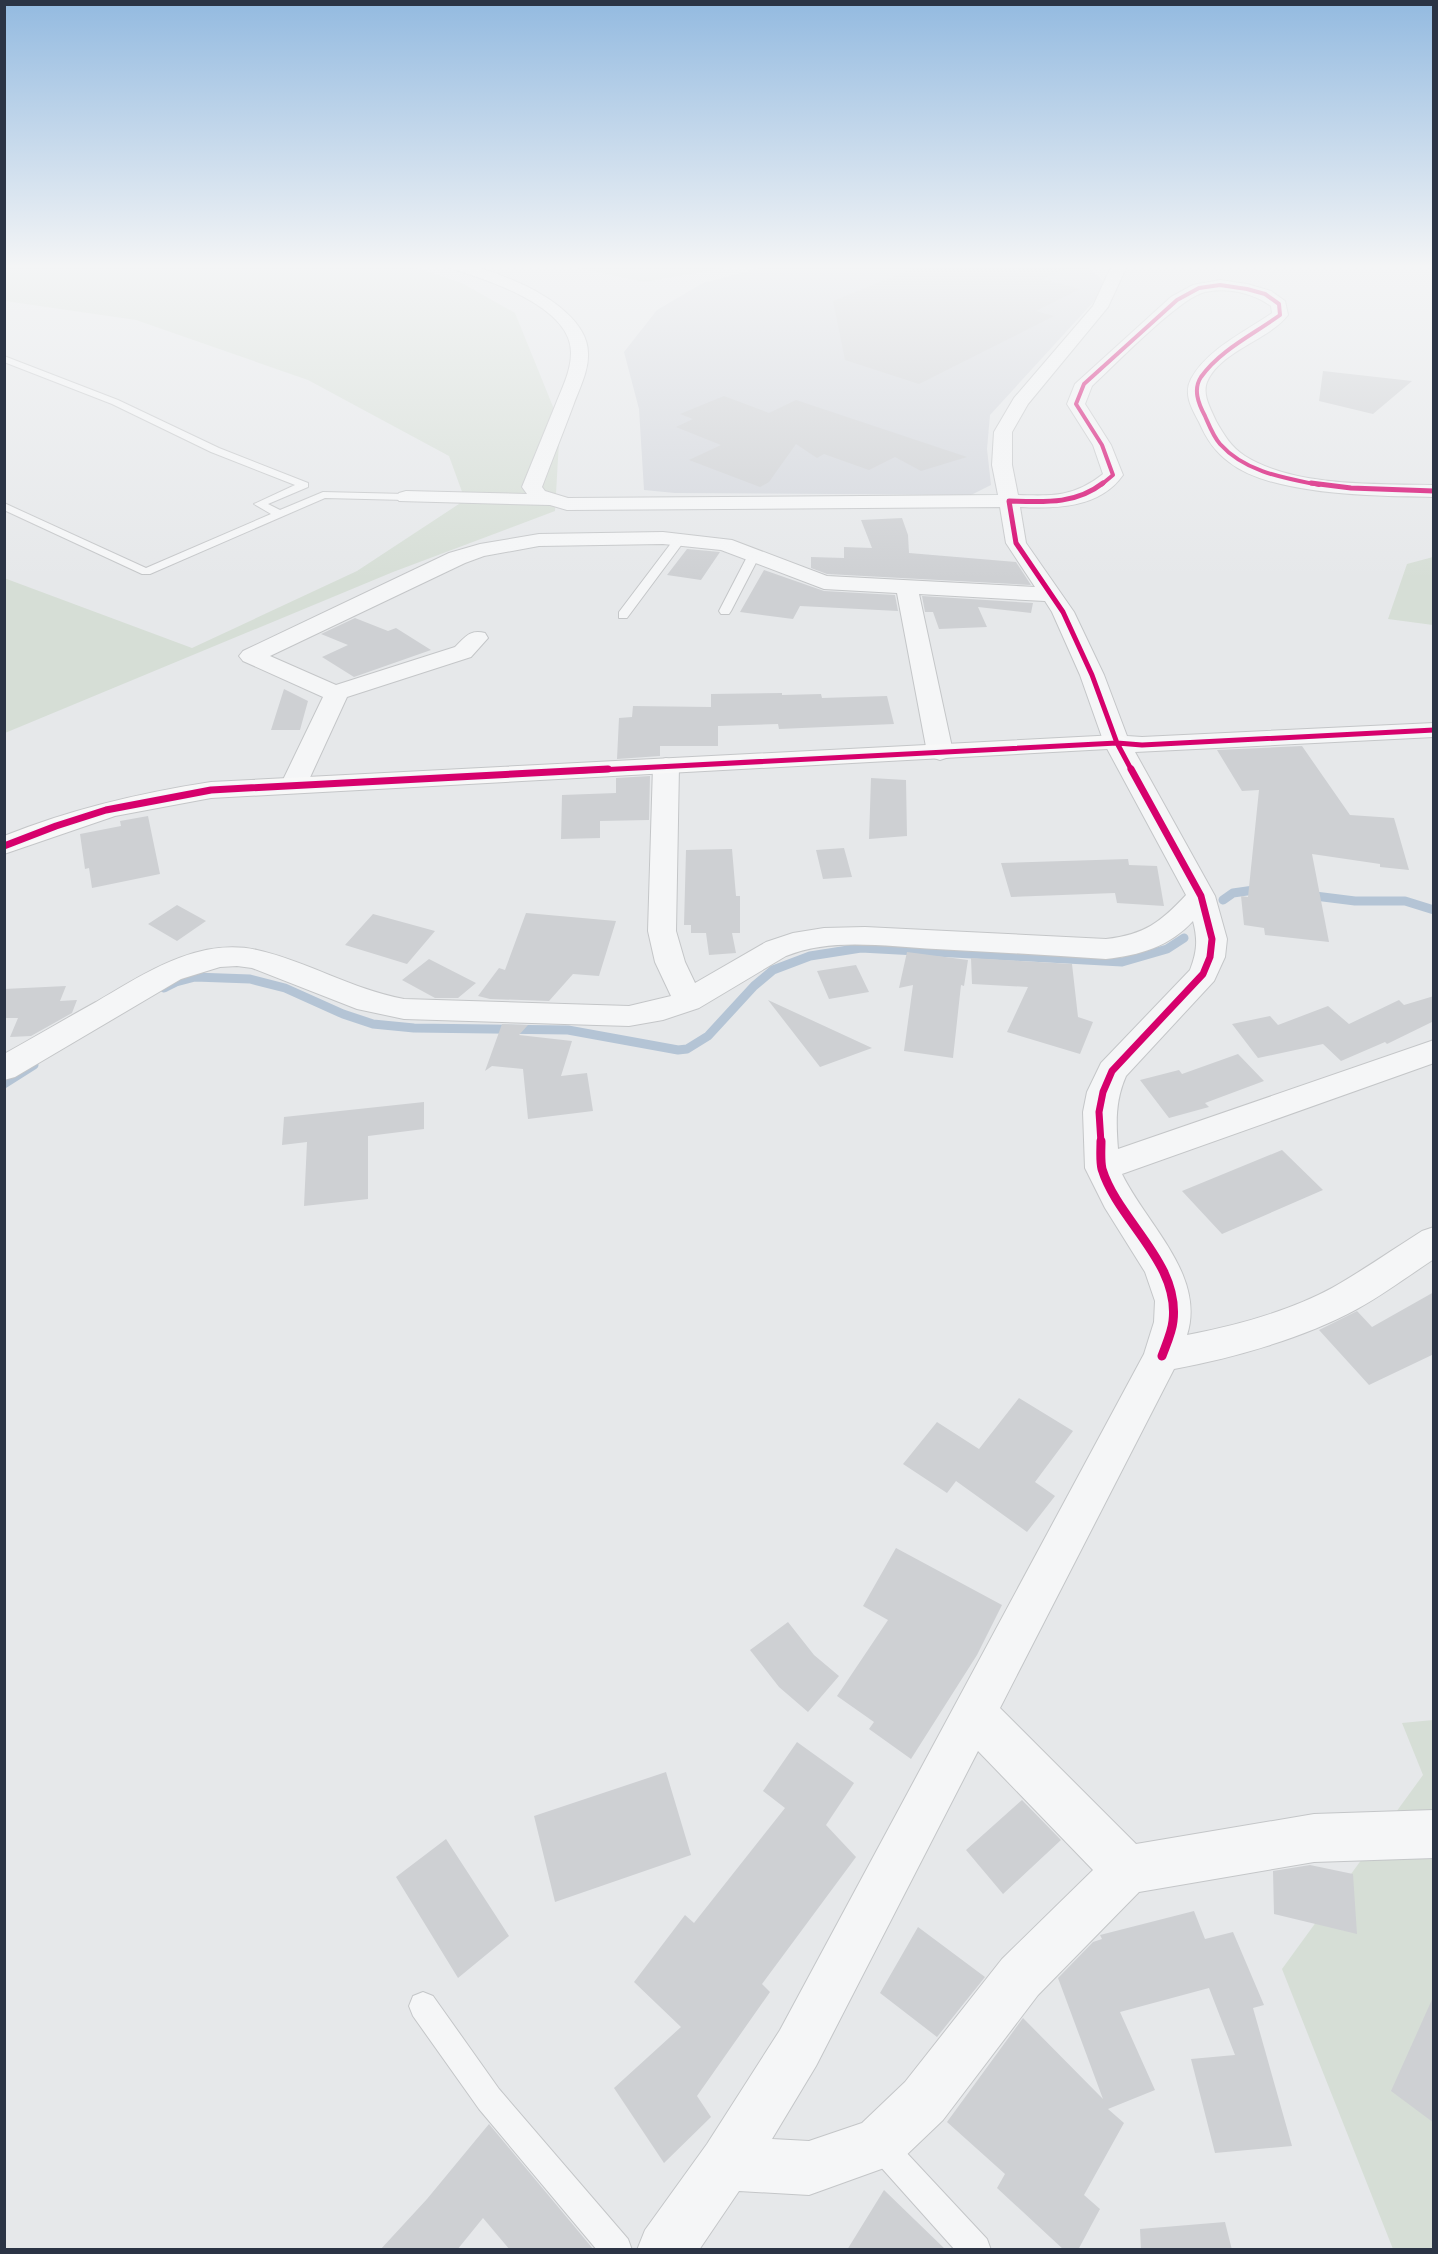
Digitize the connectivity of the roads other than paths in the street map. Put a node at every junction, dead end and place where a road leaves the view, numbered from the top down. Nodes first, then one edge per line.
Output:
1 (32, 369) edge
2 (577, 369) edge
3 (1048, 369) edge
4 (1100, 369) edge
5 (1209, 369) edge
6 (1434, 491) edge
7 (406, 497) joint
8 (547, 500) junction
9 (1009, 501) junction
10 (4, 506) edge
11 (280, 513) junction
12 (679, 540) junction
13 (754, 555) junction
14 (907, 587) junction
15 (1052, 595) junction
16 (725, 611) dead end
17 (623, 615) dead end
18 (477, 638) dead end
19 (337, 692) junction
20 (1434, 730) edge
21 (1117, 743) junction
22 (940, 752) junction
23 (666, 766) junction
24 (294, 784) junction
25 (4, 846) edge
26 (1201, 896) junction
27 (688, 1001) junction
28 (1434, 1051) edge
29 (4, 1069) edge
30 (1102, 1168) junction
31 (1434, 1241) edge
32 (1162, 1356) junction
33 (974, 1714) junction
34 (1434, 1834) edge
35 (1127, 1870) junction
36 (423, 2006) dead end
37 (879, 2144) junction
38 (726, 2163) junction
39 (617, 2250) edge
40 (665, 2250) edge
41 (976, 2250) edge

1 - 11 lane
2 - 8 street
3 - 9 street
4 - 9 street
5 - 6 street
7 - 8 street
7 - 11 lane
8 - 9 street
9 - 15 street
10 - 11 lane
12 - 13 street
12 - 17 lane
12 - 19 street
13 - 14 street
13 - 16 lane
14 - 15 street
14 - 22 street
15 - 21 street
18 - 19 street
19 - 24 street
20 - 21 street
21 - 22 street
21 - 26 street
22 - 23 street
23 - 24 street
23 - 27 street
24 - 25 street
26 - 27 street
26 - 30 street
27 - 29 street
28 - 30 street
30 - 32 street
31 - 32 street
32 - 33 street
33 - 35 street
33 - 38 street
34 - 35 street
35 - 37 street
36 - 39 lane
37 - 38 street
37 - 41 lane
38 - 40 street

